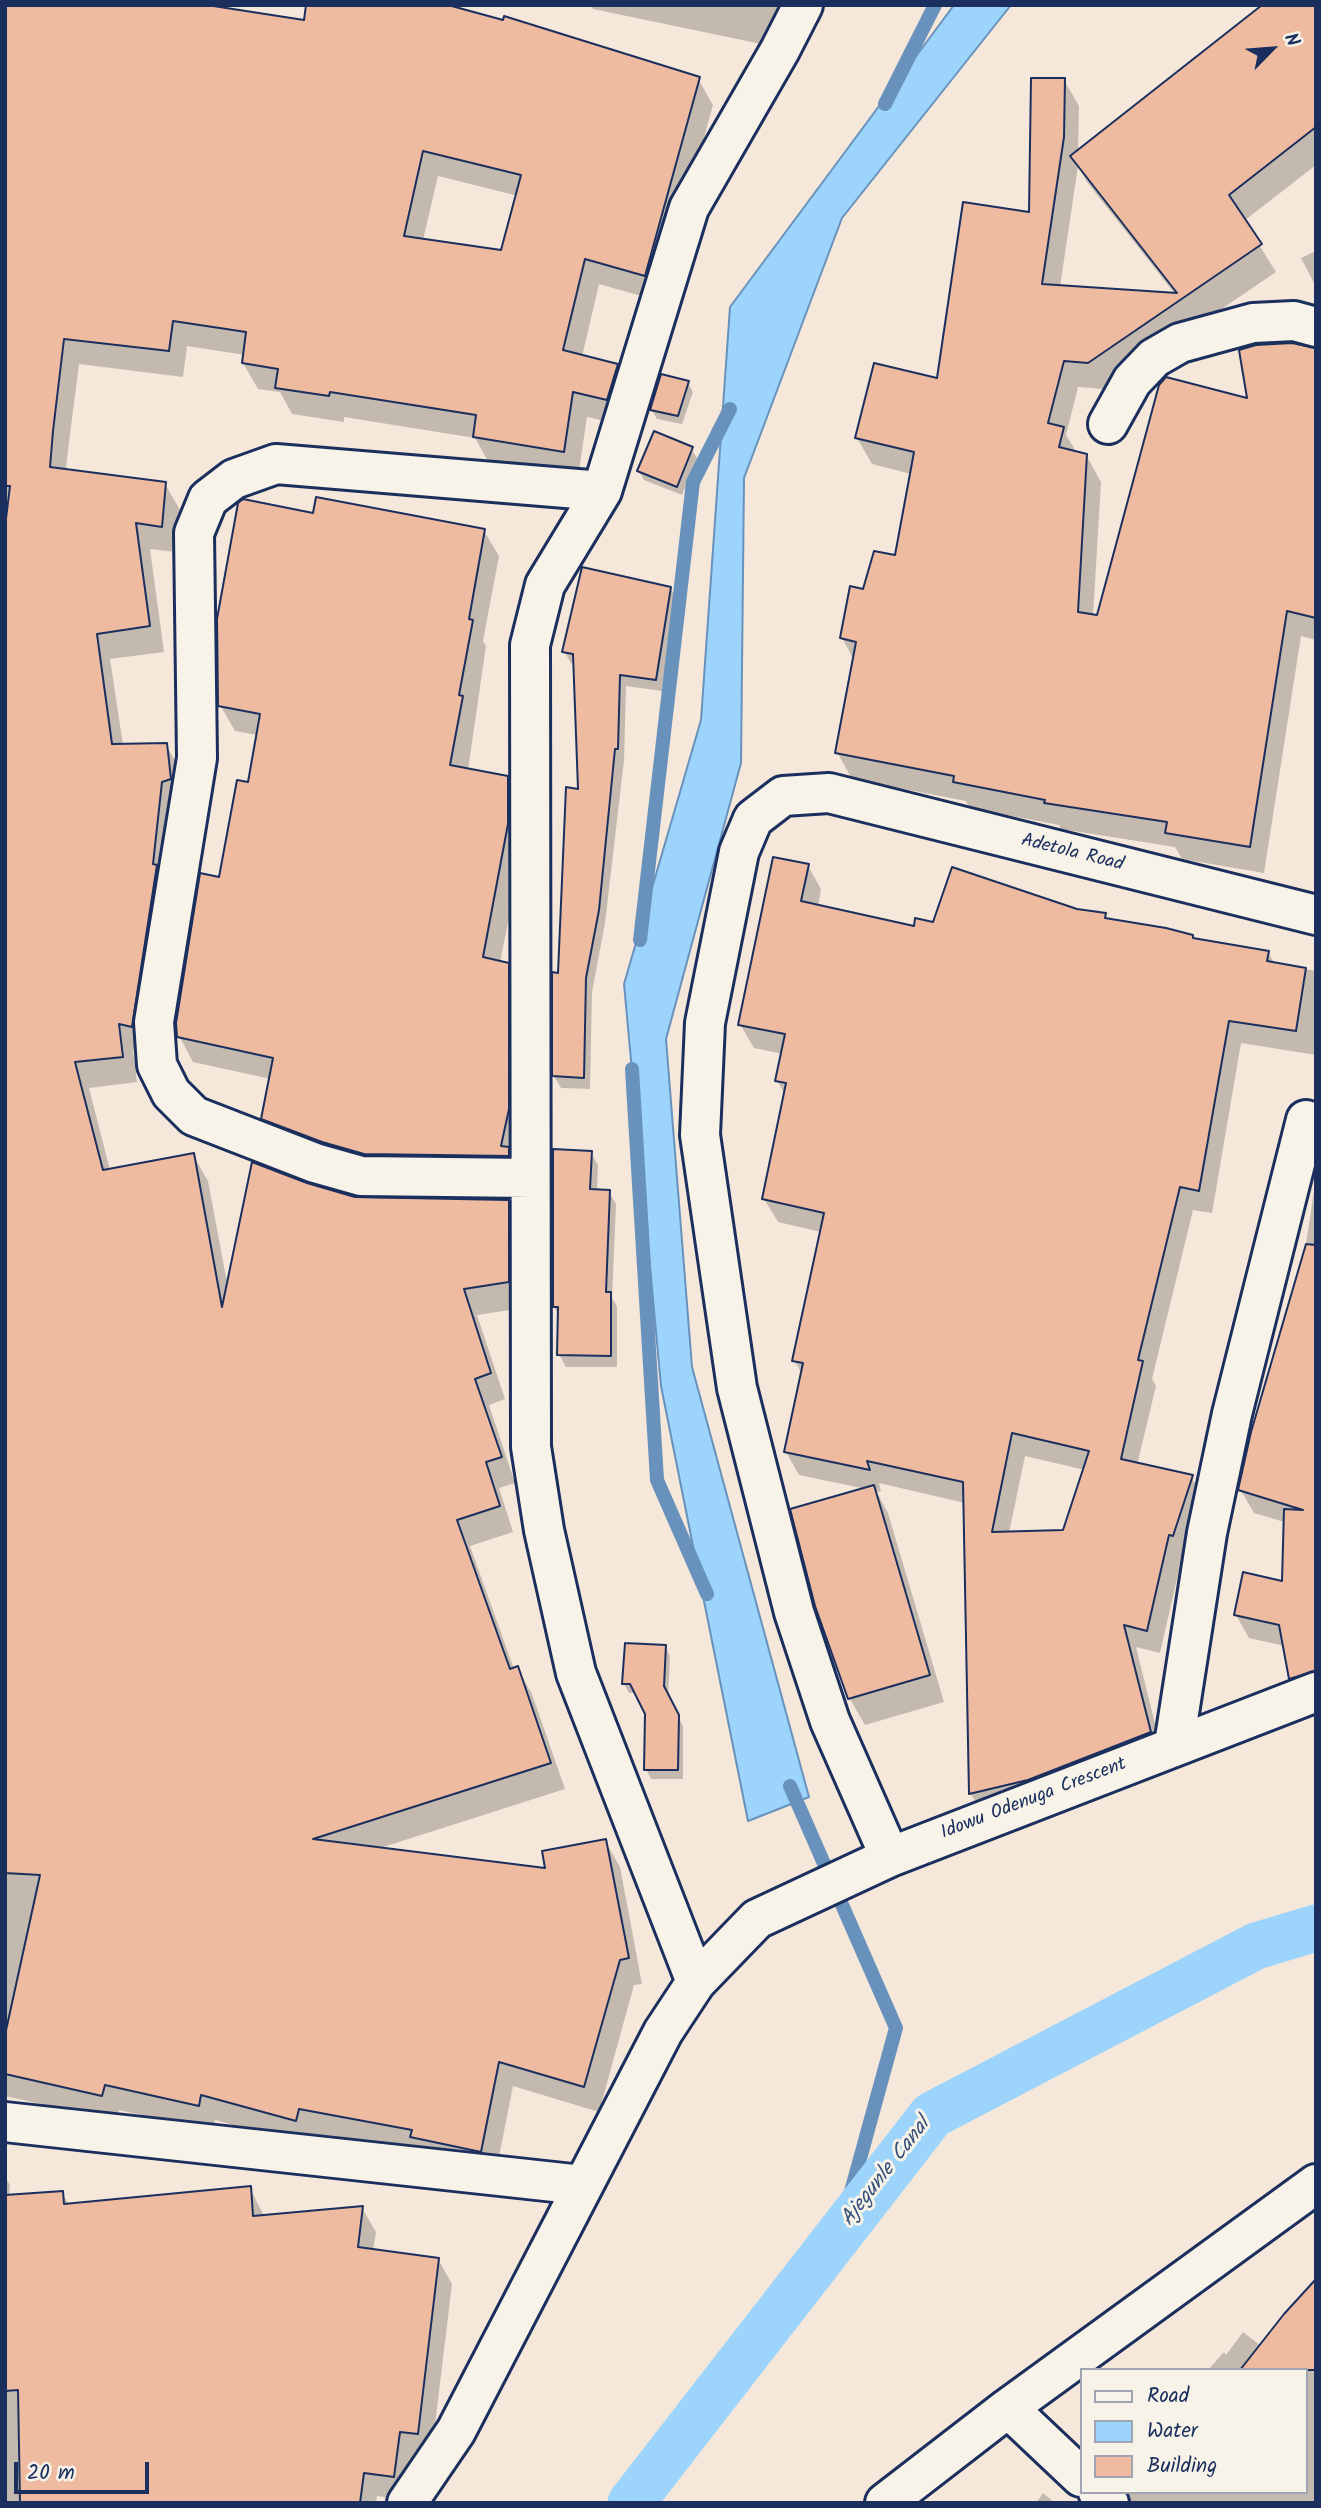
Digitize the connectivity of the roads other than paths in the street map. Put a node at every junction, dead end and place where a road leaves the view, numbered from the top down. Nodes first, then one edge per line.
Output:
1 (803, 5) edge
2 (1316, 327) edge
3 (1108, 424) dead end
4 (602, 491) junction
5 (1316, 915) edge
6 (1306, 1120) dead end
7 (530, 1178) junction
8 (1316, 1692) edge
9 (1174, 1745) junction
10 (890, 1857) junction
11 (695, 1982) junction
12 (5, 2122) edge
13 (1316, 2184) edge
14 (582, 2185) junction
15 (1008, 2408) junction
16 (1080, 2476) edge
17 (407, 2503) edge
18 (885, 2503) edge

1 - 4 street
2 - 3 street
4 - 7 street
4 - 7 street
5 - 10 street, Adetola Road
6 - 9 street
7 - 11 street
8 - 9 street, Idowu Odenuga Crescent
9 - 10 street, Idowu Odenuga Crescent
10 - 11 street, Idowu Odenuga Crescent
11 - 14 street
12 - 14 street
13 - 15 street
14 - 17 street
15 - 16 street
15 - 18 street

